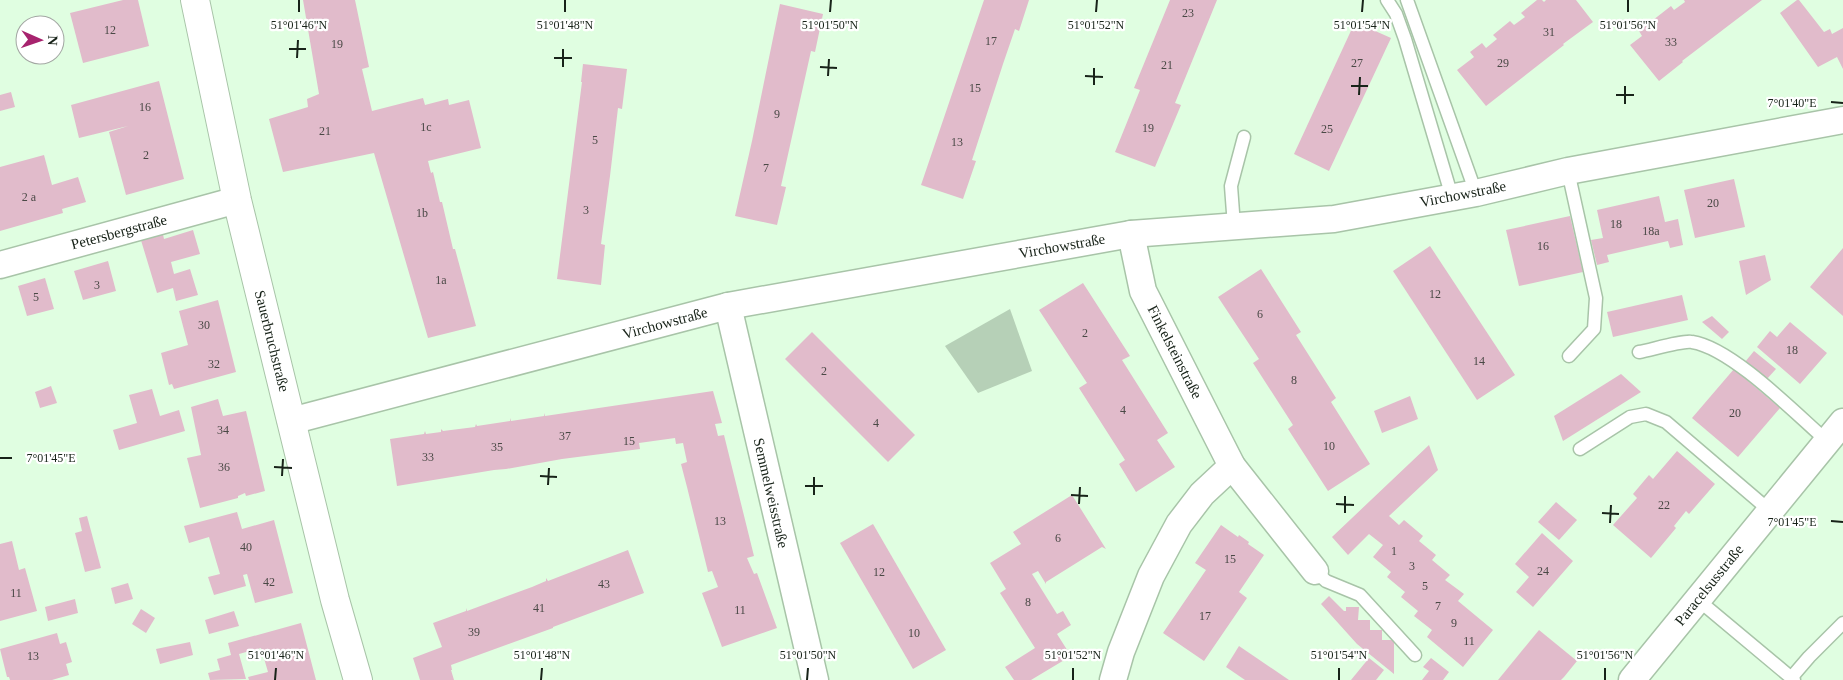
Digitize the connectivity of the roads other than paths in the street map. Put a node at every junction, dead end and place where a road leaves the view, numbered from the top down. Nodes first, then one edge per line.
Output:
1 (195, 0) edge
2 (1387, 0) edge
3 (1407, 0) edge
4 (1843, 120) edge
5 (1244, 138) dead end
6 (1568, 171) junction
7 (1464, 195) junction
8 (237, 200) junction
9 (1234, 226) junction
10 (1131, 234) junction
11 (0, 265) edge
12 (728, 306) junction
13 (1640, 352) dead end
14 (1568, 356) dead end
15 (291, 421) junction
16 (1835, 431) edge
17 (1580, 448) dead end
18 (1232, 466) junction
19 (1769, 510) junction
20 (1315, 570) joint
21 (1697, 599) junction
22 (1843, 623) edge
23 (1415, 655) dead end
24 (1792, 679) edge
25 (358, 680) edge
26 (815, 680) edge
27 (1113, 680) edge
28 (1632, 680) edge

1 - 8 street, Sauerbruchstraße
2 - 7 lane
3 - 7 lane
4 - 6 street, Virchowstraße
5 - 9 lane
6 - 7 street, Virchowstraße
6 - 14 lane
7 - 9 street, Virchowstraße
8 - 11 street, Petersbergstraße
8 - 15 street, Sauerbruchstraße
9 - 10 street, Virchowstraße
10 - 12 street, Virchowstraße
10 - 18 street, Finkelsteinstraße
12 - 15 street, Virchowstraße
12 - 26 street, Semmelweisstraße
13 - 16 lane
15 - 25 street, Sauerbruchstraße
16 - 19 street, Paracelsusstraße
17 - 19 lane
18 - 20 street, Finkelsteinstraße
18 - 27 street
19 - 21 street, Paracelsusstraße
20 - 23 lane
21 - 24 lane
21 - 28 street, Paracelsusstraße
22 - 24 lane

